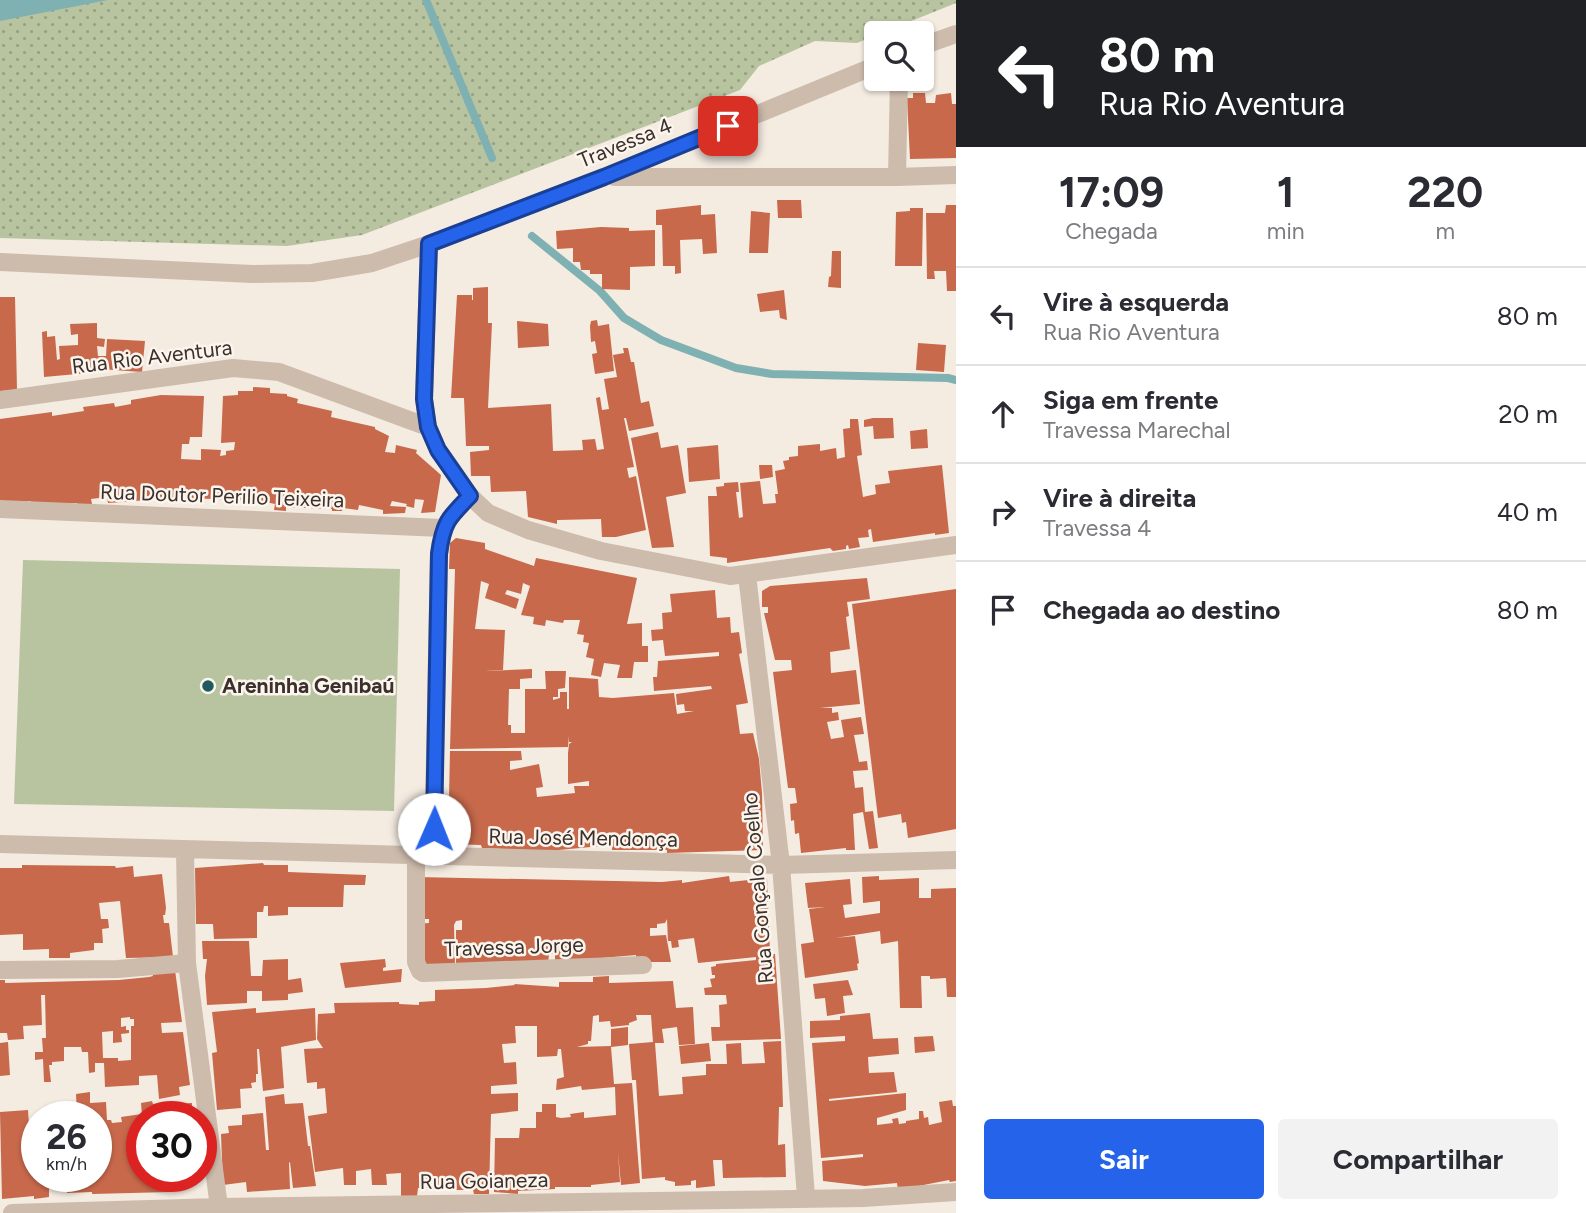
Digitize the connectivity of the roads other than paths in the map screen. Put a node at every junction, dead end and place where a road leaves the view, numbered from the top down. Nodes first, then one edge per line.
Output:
1 (956, 34) edge
2 (934, 42) edge
3 (864, 70) edge
4 (899, 91) edge
5 (956, 175) edge
6 (604, 177) junction
7 (898, 177) junction
8 (429, 244) junction
9 (0, 262) edge
10 (0, 400) edge
11 (428, 427) junction
12 (470, 496) junction
13 (0, 509) edge
14 (442, 528) junction
15 (956, 545) edge
16 (747, 575) junction
17 (0, 844) edge
18 (185, 850) junction
19 (425, 857) junction
20 (956, 860) edge
21 (781, 865) junction
22 (187, 963) junction
23 (643, 965) dead end
24 (0, 970) edge
25 (956, 1192) edge
26 (806, 1197) junction
27 (863, 1205) edge
28 (219, 1207) junction
29 (439, 1209) edge
30 (12, 1213) edge

1 - 2 street
3 - 6 street, Travessa 4
4 - 7 street
5 - 7 street
6 - 7 street
6 - 8 street, Travessa 4
8 - 9 street
8 - 11 street
10 - 11 street, Rua Rio Aventura
11 - 12 street
12 - 14 street
12 - 16 street
13 - 14 street, Rua Doutor Perilio Teixeira
14 - 19 street
15 - 16 street
16 - 21 street, Rua Gonçalo Coelho
17 - 18 street, Rua José Mendonça
18 - 19 street, Rua José Mendonça
18 - 22 street
19 - 21 street, Rua José Mendonça
19 - 23 street, Travessa Jorge
20 - 21 street, Rua José Mendonça
21 - 26 street, Rua Gonçalo Coelho
22 - 24 street
22 - 28 street
25 - 27 street, Rua Goianeza
26 - 27 street, Rua Goianeza
26 - 29 street, Rua Goianeza
28 - 29 street, Rua Goianeza
28 - 30 street, Rua Goianeza

